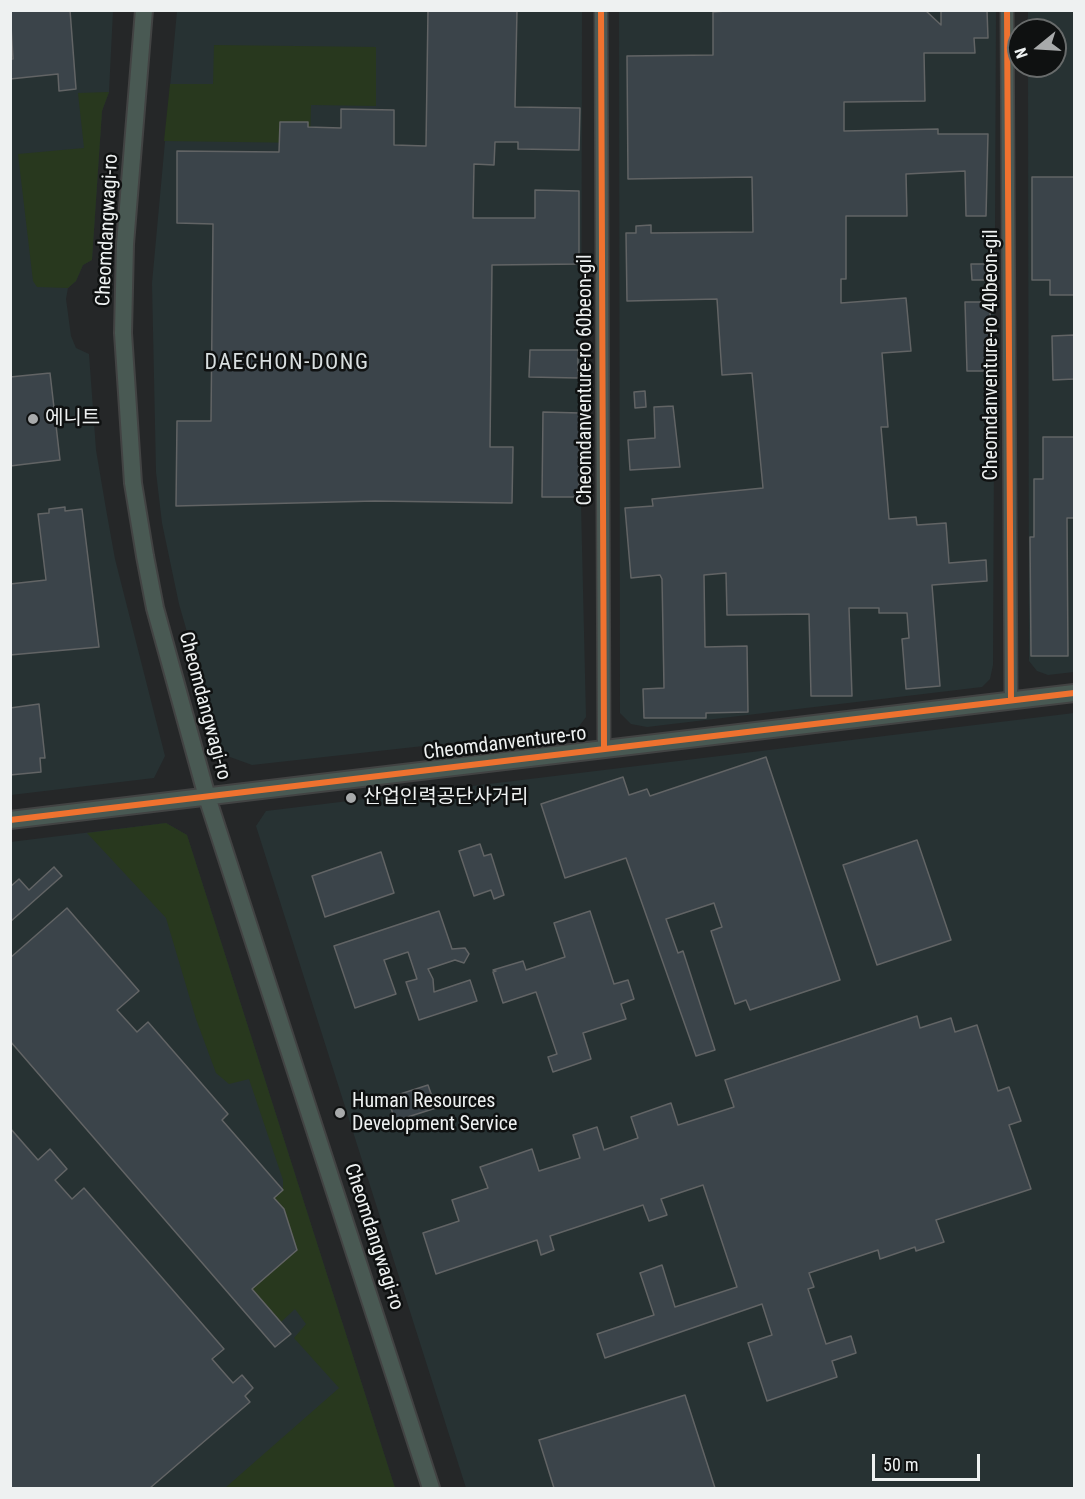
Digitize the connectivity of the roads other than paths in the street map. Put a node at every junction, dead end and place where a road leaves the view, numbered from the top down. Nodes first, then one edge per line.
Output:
1 (144, 10) edge
2 (602, 10) edge
3 (1007, 10) edge
4 (1074, 693) edge
5 (1011, 700) junction
6 (604, 748) junction
7 (207, 797) junction
8 (10, 820) edge
9 (431, 1488) edge

1 - 7 main road, Cheomdangwagi-ro
2 - 6 street, Cheomdanventure-ro 60beon-gil
3 - 5 street, Cheomdanventure-ro 40beon-gil
4 - 5 main road, Cheomdanventure-ro
5 - 6 main road, Cheomdanventure-ro
6 - 7 main road, Cheomdanventure-ro
7 - 8 main road, Cheomdanventure-ro
7 - 9 main road, Cheomdangwagi-ro

